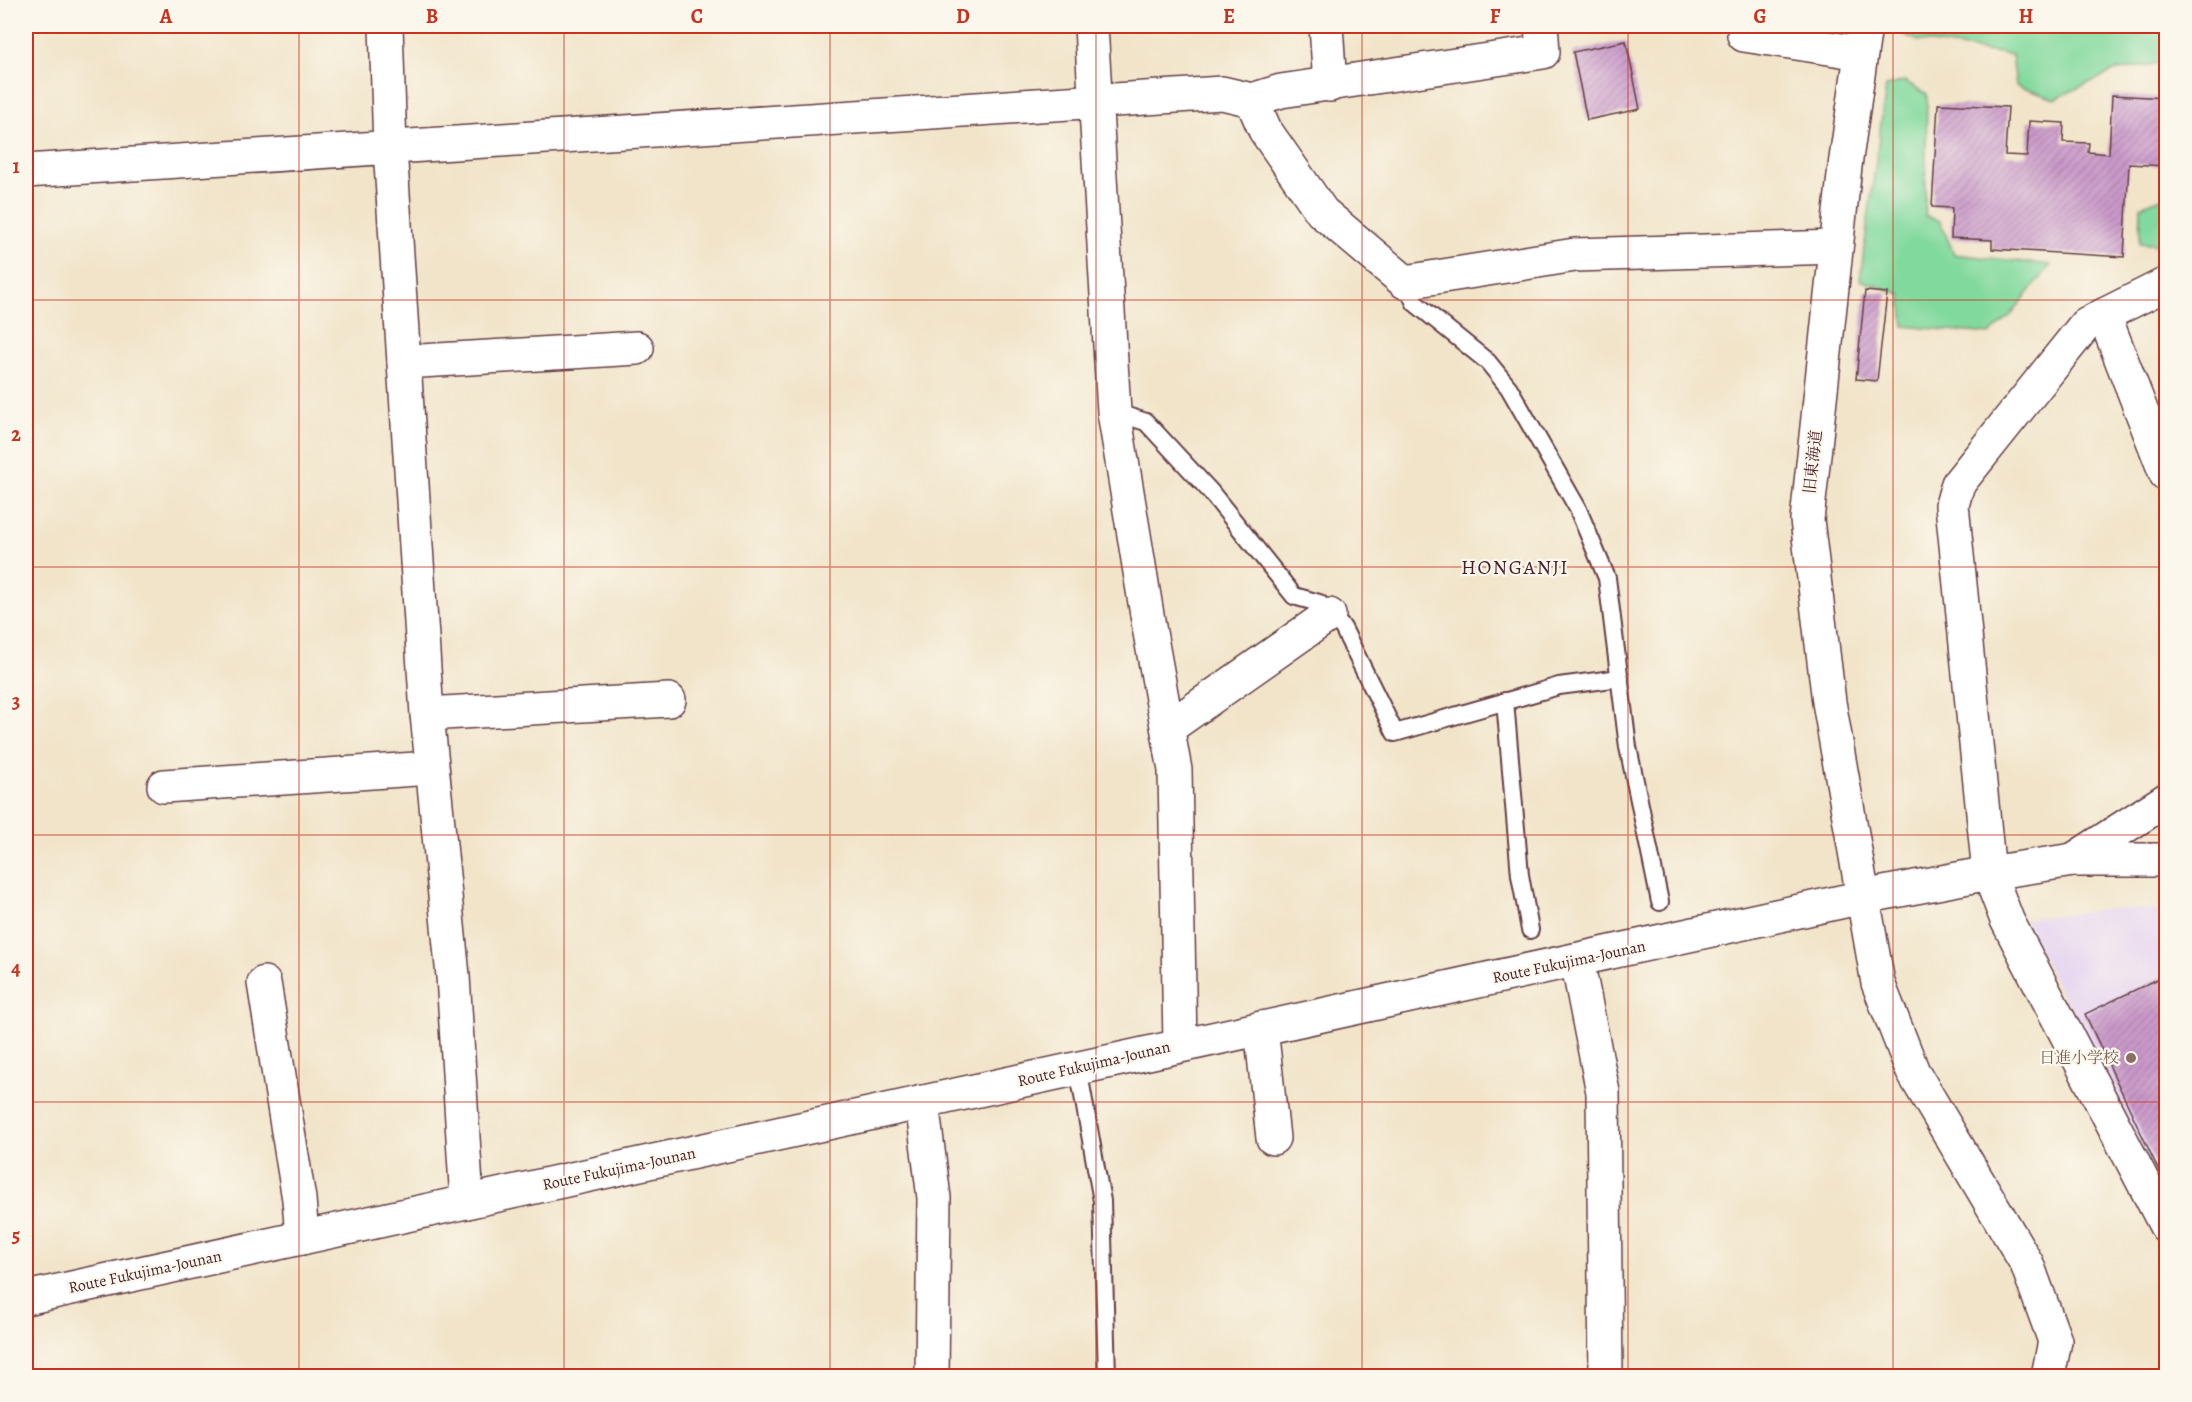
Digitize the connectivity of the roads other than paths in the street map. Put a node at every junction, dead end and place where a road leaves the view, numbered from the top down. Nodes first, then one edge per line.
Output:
1 (386, 26) edge
2 (1091, 26) edge
3 (1326, 26) edge
4 (1541, 26) edge
5 (1744, 35) dead end
6 (1863, 39) edge
7 (1330, 85) junction
8 (1252, 100) junction
9 (1094, 102) junction
10 (390, 148) junction
11 (26, 171) edge
12 (1836, 247) junction
13 (1406, 282) junction
14 (2166, 284) edge
15 (2104, 315) junction
16 (637, 348) dead end
17 (404, 362) junction
18 (1114, 412) junction
19 (2166, 474) edge
20 (1329, 615) junction
21 (1620, 678) junction
22 (669, 700) dead end
23 (1505, 701) junction
24 (427, 714) junction
25 (1168, 728) junction
26 (431, 768) junction
27 (164, 786) dead end
28 (2166, 800) edge
29 (2073, 860) junction
30 (2166, 860) edge
31 (1989, 873) junction
32 (1863, 897) junction
33 (1660, 902) dead end
34 (1530, 930) dead end
35 (1577, 960) junction
36 (264, 983) dead end
37 (1261, 1028) junction
38 (1180, 1045) junction
39 (1078, 1068) junction
40 (922, 1102) junction
41 (1273, 1138) dead end
42 (467, 1202) junction
43 (2166, 1226) edge
44 (302, 1238) junction
45 (26, 1298) edge
46 (933, 1377) edge
47 (1107, 1377) edge
48 (1606, 1377) edge
49 (2048, 1377) edge

1 - 10 street
2 - 9 street
3 - 7 street
4 - 7 street
5 - 6 street
6 - 12 street, 旧東海道
7 - 8 street
8 - 9 street
8 - 13 street
9 - 10 street
9 - 18 street
10 - 11 street
10 - 17 street
12 - 13 street
12 - 32 street, 旧東海道
13 - 21 lane
14 - 15 street
15 - 19 street
15 - 31 street
16 - 17 street
17 - 24 street
18 - 20 lane
18 - 25 street
20 - 23 lane
20 - 25 street
21 - 23 lane
21 - 33 lane
22 - 24 street
23 - 34 lane
24 - 26 street
25 - 38 street
26 - 27 street
26 - 42 street
28 - 29 street
29 - 30 street, Route Fukujima-Jounan
29 - 31 street, Route Fukujima-Jounan
31 - 32 street, Route Fukujima-Jounan
31 - 43 street
32 - 35 street, Route Fukujima-Jounan
32 - 49 street, 旧東海道
35 - 37 street, Route Fukujima-Jounan
35 - 48 street
36 - 44 street
37 - 38 street, Route Fukujima-Jounan
37 - 41 street
38 - 39 street, Route Fukujima-Jounan
39 - 40 street, Route Fukujima-Jounan
39 - 47 lane
40 - 42 street, Route Fukujima-Jounan
40 - 46 street
42 - 44 street, Route Fukujima-Jounan
44 - 45 street, Route Fukujima-Jounan

